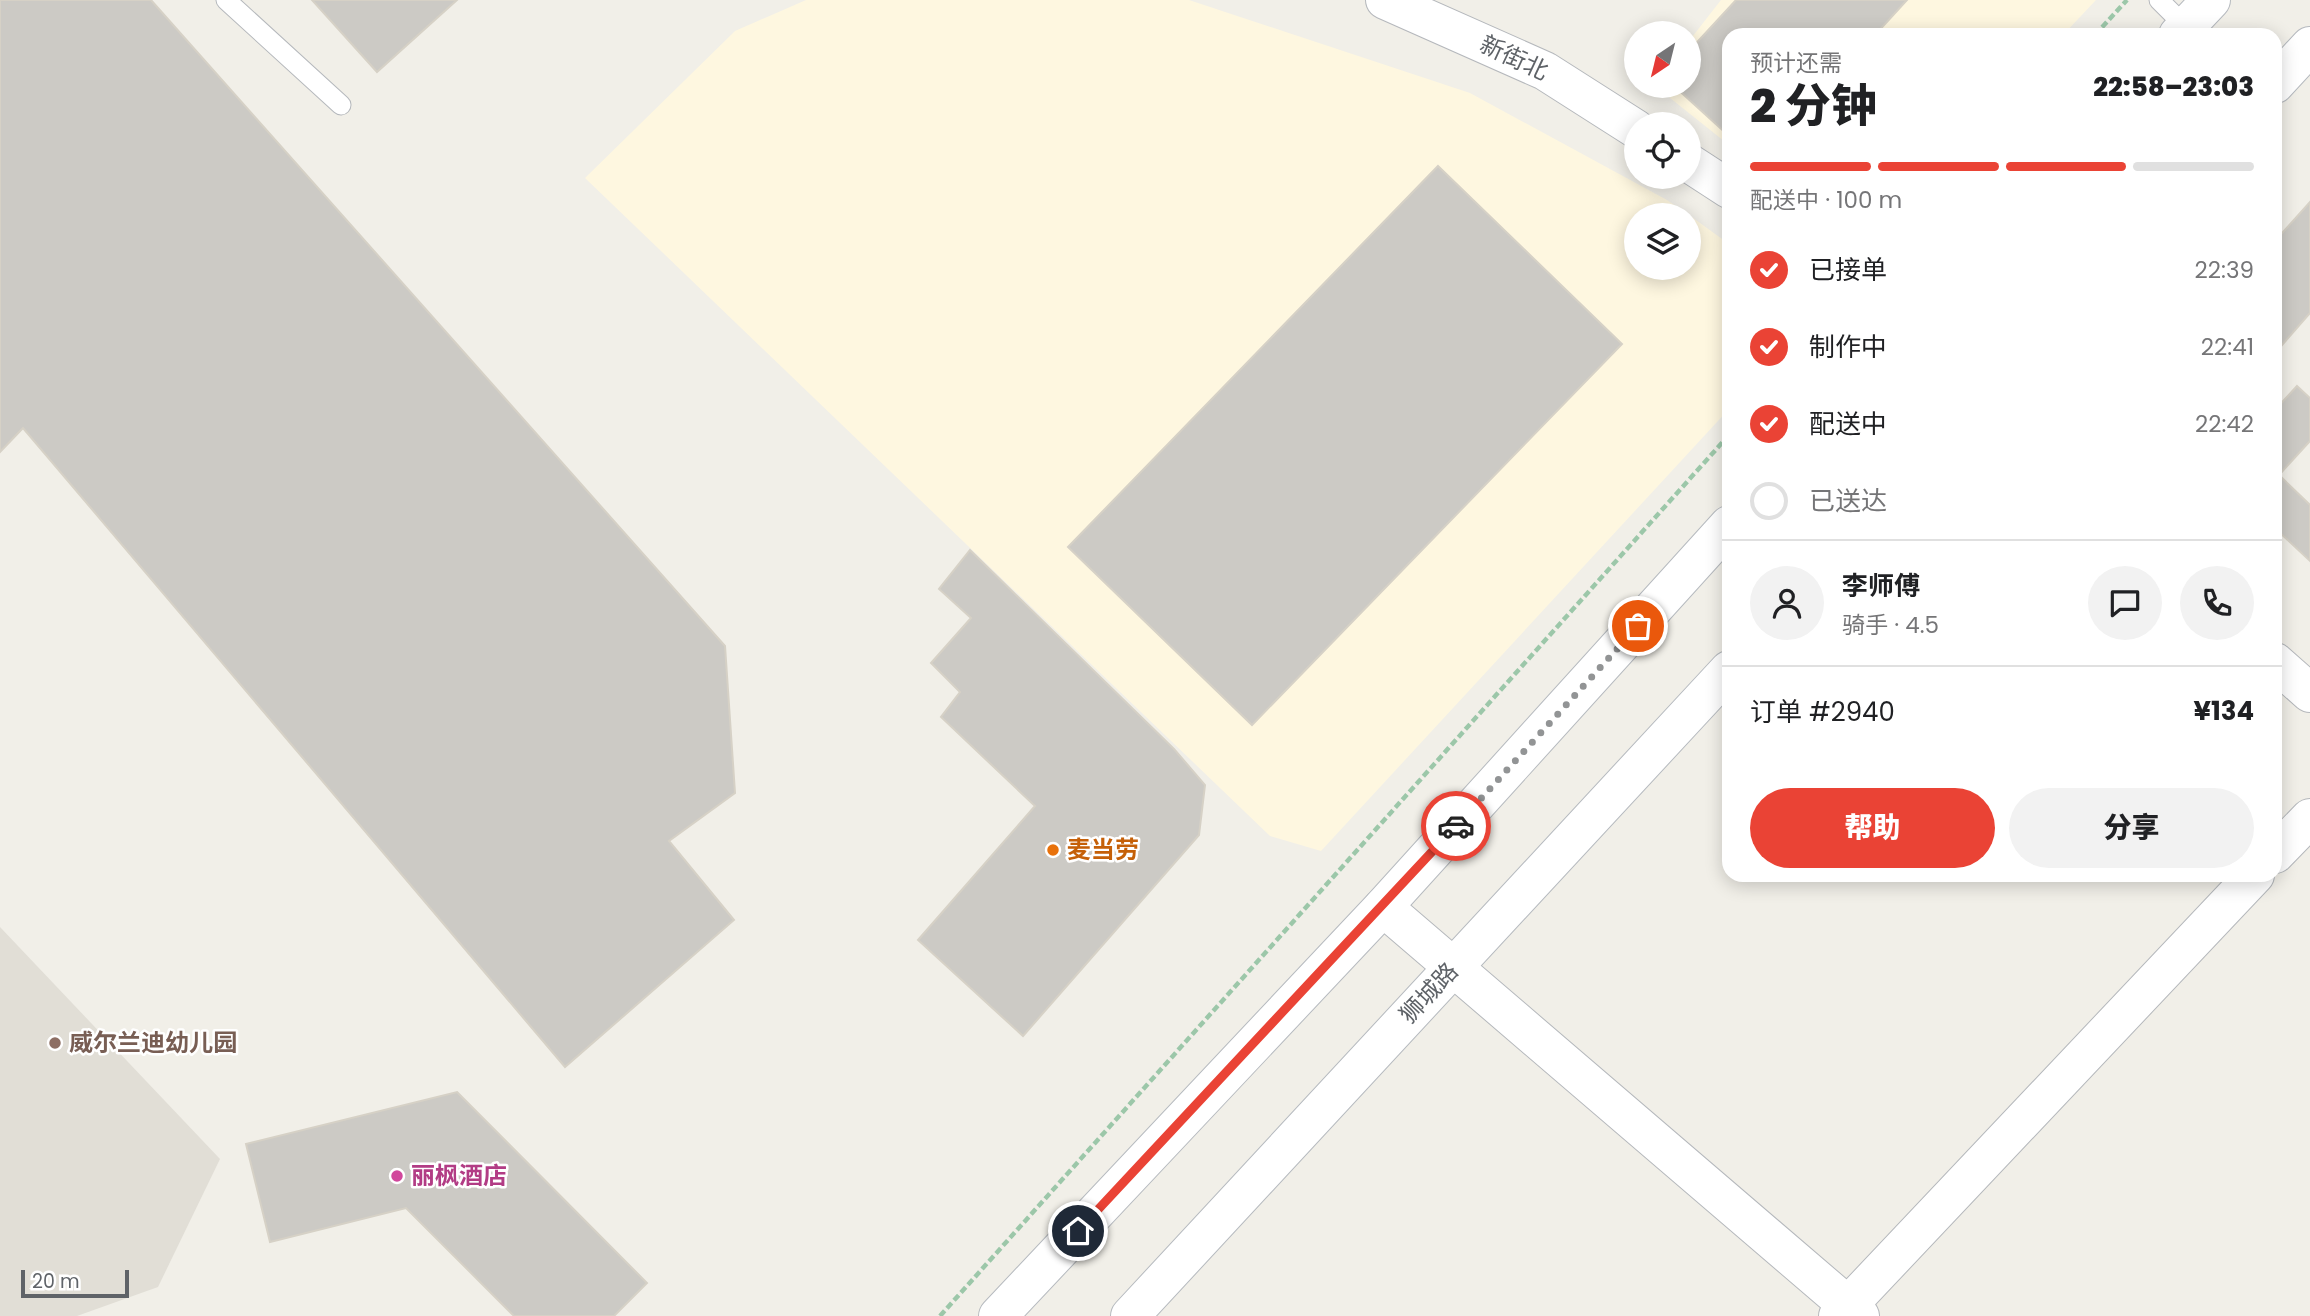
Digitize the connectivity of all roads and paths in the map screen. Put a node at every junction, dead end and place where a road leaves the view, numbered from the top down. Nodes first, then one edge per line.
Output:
1 (226, 0) edge
2 (1385, 0) edge
3 (2127, 0) edge
4 (2159, 0) edge
5 (2192, 21) edge
6 (2101, 28) edge
7 (2310, 46) edge
8 (2282, 76) edge
9 (341, 105) dead end
10 (1624, 121) edge
11 (1701, 171) edge
12 (1722, 184) edge
13 (1722, 443) edge
14 (1722, 533) edge
15 (2282, 668) edge
16 (1722, 678) edge
17 (2310, 693) edge
18 (2310, 818) edge
19 (2282, 848) edge
20 (2249, 882) edge
21 (1383, 907) junction
22 (1452, 969) junction
23 (1848, 1312) edge
24 (940, 1316) edge
25 (998, 1316) edge
26 (1130, 1316) edge

1 - 9 lane
2 - 10 street, 新街北
3 - 6 path
4 - 5 lane
7 - 8 street
11 - 12 street
13 - 24 path
14 - 21 street
15 - 17 street
16 - 22 street, 狮城路
18 - 19 street
20 - 23 street
21 - 22 street
21 - 25 street
22 - 23 street
22 - 26 street, 狮城路

